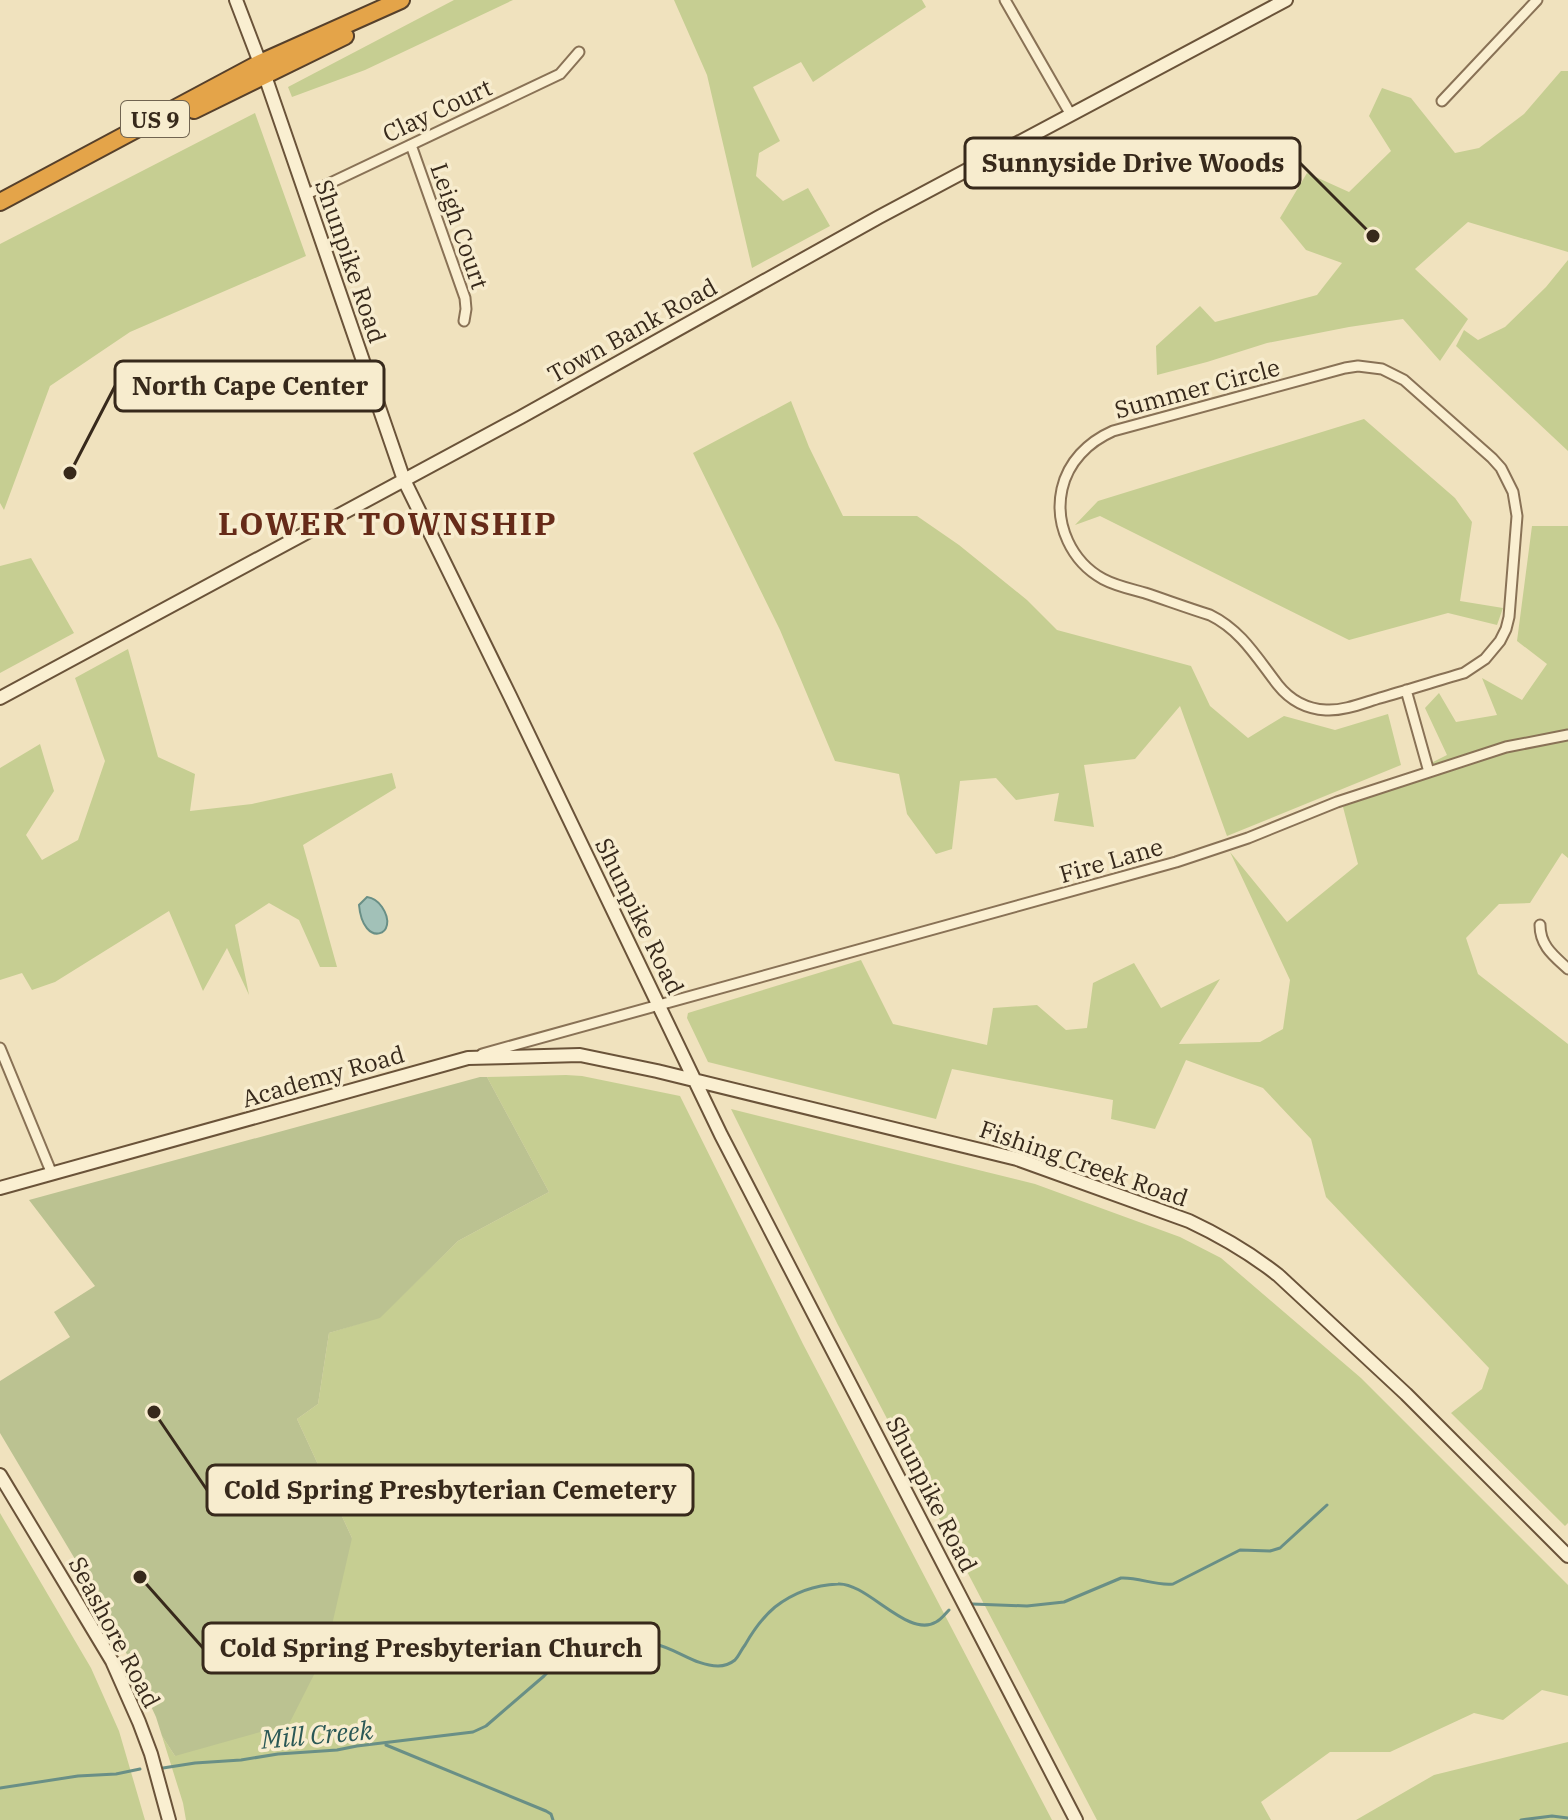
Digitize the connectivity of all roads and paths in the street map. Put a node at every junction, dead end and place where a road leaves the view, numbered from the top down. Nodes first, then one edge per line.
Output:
1 (236, 0) edge
2 (401, 0) edge
3 (416, 0) edge
4 (1005, 0) edge
5 (1286, 0) edge
6 (1537, 0) edge
7 (579, 52) dead end
8 (262, 70) junction
9 (1442, 101) dead end
10 (1071, 115) junction
11 (411, 145) junction
12 (305, 195) junction
13 (0, 202) edge
14 (464, 321) dead end
15 (404, 480) junction
16 (1406, 690) junction
17 (0, 698) edge
18 (1568, 735) edge
19 (1429, 772) junction
20 (1540, 925) dead end
21 (1568, 969) edge
22 (658, 1005) junction
23 (0, 1048) edge
24 (468, 1058) junction
25 (695, 1080) junction
26 (52, 1174) junction
27 (0, 1188) edge
28 (0, 1475) edge
29 (1568, 1556) edge
30 (169, 1820) edge
31 (1076, 1820) edge

1 - 8 street, Shunpike Road
2 - 8 highway, US 9
3 - 8 highway, US 9
4 - 10 street
5 - 10 street, Town Bank Road
6 - 9 street
7 - 11 street, Clay Court
8 - 12 street, Shunpike Road
8 - 13 highway, US 9
10 - 15 street, Town Bank Road
11 - 12 street, Clay Court
11 - 14 street, Leigh Court
12 - 15 street, Shunpike Road
15 - 17 street, Town Bank Road
15 - 22 street, Shunpike Road
16 - 16 street, Summer Circle
16 - 19 street
18 - 19 street, Fire Lane
19 - 22 street, Fire Lane
20 - 21 street
22 - 24 street, Academy Road
22 - 25 street, Shunpike Road
23 - 26 street
24 - 25 street, Fishing Creek Road
24 - 26 street, Academy Road
25 - 29 street, Fishing Creek Road
25 - 31 street, Shunpike Road
26 - 27 street, Academy Road
28 - 30 street, Seashore Road

